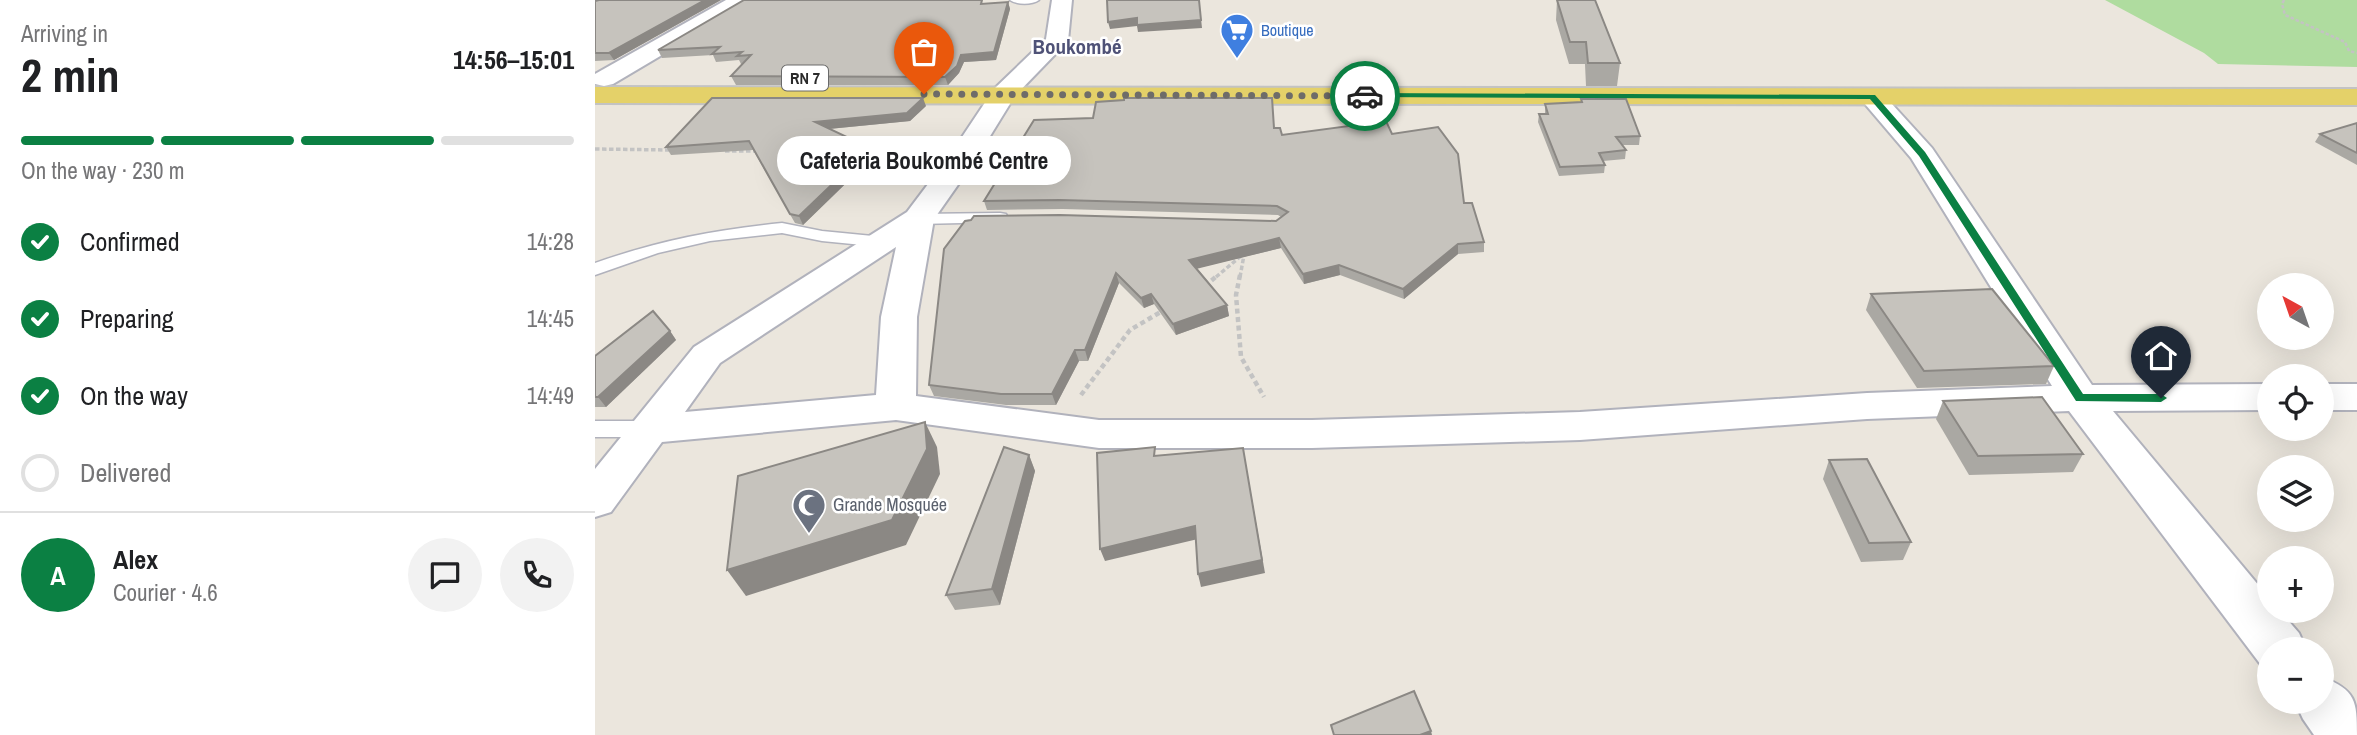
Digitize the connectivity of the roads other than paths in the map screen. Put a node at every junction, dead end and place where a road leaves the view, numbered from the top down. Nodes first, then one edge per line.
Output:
1 (741, 0) edge
2 (1016, 0) edge
3 (1033, 0) edge
4 (1062, 0) edge
5 (2357, 79) edge
6 (1012, 85) junction
7 (597, 89) edge
8 (634, 95) joint
9 (1872, 97) junction
10 (2357, 97) edge
11 (1023, 218) edge
12 (918, 219) junction
13 (883, 242) junction
14 (595, 269) edge
15 (2257, 397) edge
16 (2334, 397) edge
17 (2357, 397) edge
18 (2080, 398) junction
19 (896, 407) junction
20 (595, 429) edge
21 (650, 429) junction
22 (595, 500) edge
23 (2270, 637) edge
24 (2332, 714) edge
25 (2349, 735) edge

1 - 7 street
2 - 3 lane
4 - 6 street
5 - 6 main road, RN 7
6 - 7 main road, RN 7
6 - 8 main road, RN 7
6 - 9 main road, RN 7
6 - 12 street
7 - 8 street
9 - 10 main road, RN 7
9 - 18 street
11 - 12 lane
12 - 13 street
12 - 19 street
13 - 14 lane
13 - 21 street
15 - 18 street
16 - 17 street
18 - 19 street
18 - 23 street
19 - 21 street
20 - 21 lane
21 - 22 street
24 - 25 street

